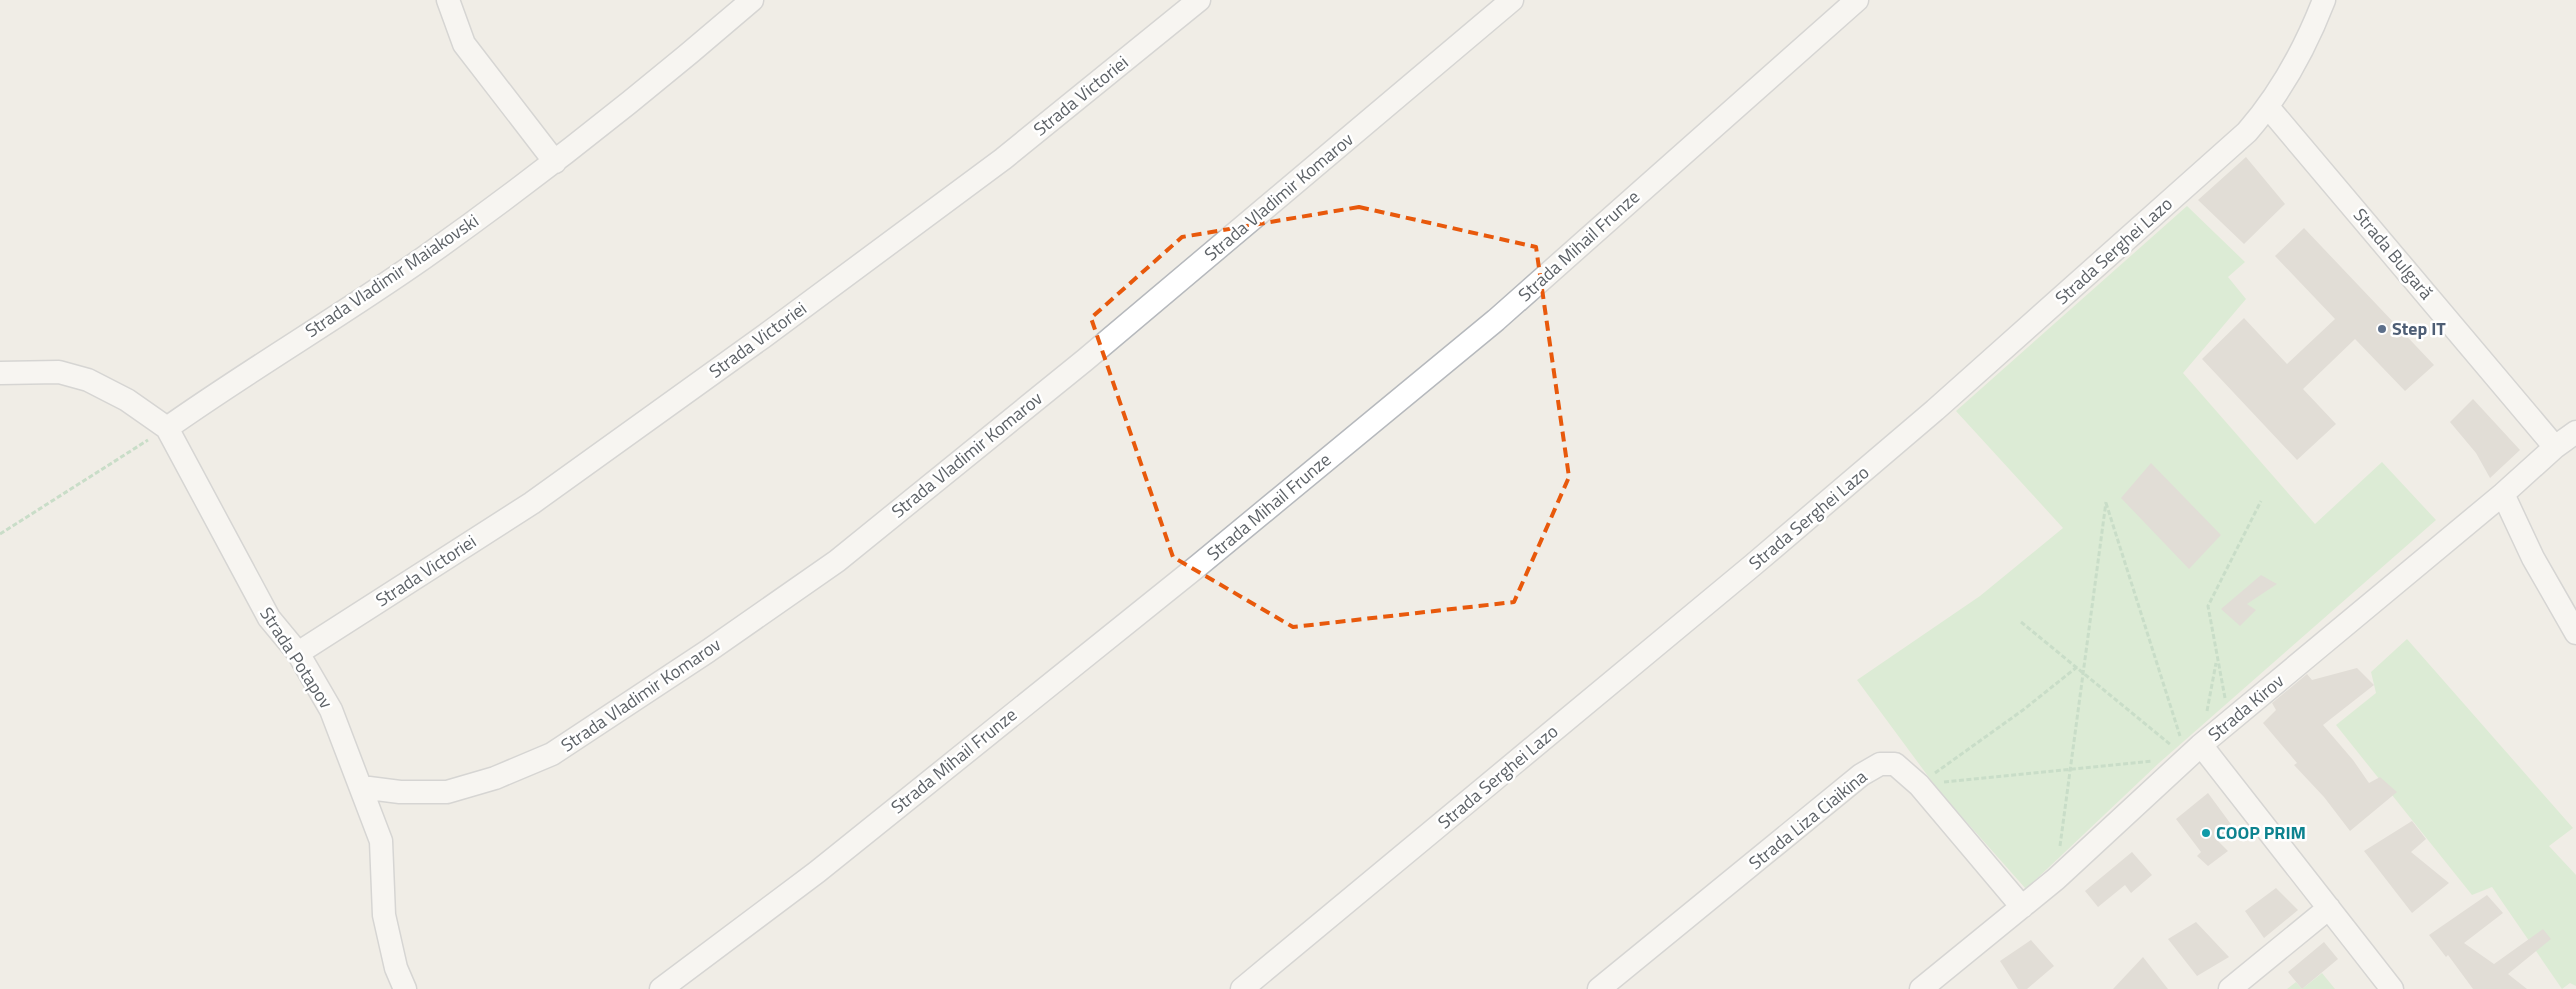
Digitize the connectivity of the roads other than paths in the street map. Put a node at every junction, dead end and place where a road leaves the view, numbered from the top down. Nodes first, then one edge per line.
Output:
1 (448, 0) edge
2 (752, 0) edge
3 (1200, 0) edge
4 (1512, 0) edge
5 (1857, 0) edge
6 (2324, 0) edge
7 (2268, 107) junction
8 (555, 162) junction
9 (0, 373) edge
10 (167, 428) junction
11 (2576, 432) edge
12 (2555, 448) junction
13 (2503, 494) junction
14 (2576, 633) edge
15 (298, 653) junction
16 (2194, 751) junction
17 (361, 787) junction
18 (2022, 907) junction
19 (2329, 908) junction
20 (405, 989) edge
21 (661, 989) edge
22 (1242, 989) edge
23 (1599, 989) edge
24 (1920, 989) edge
25 (2230, 989) edge
26 (2392, 989) edge

1 - 8 street
2 - 8 street, Strada Vladimir Maiakovski
3 - 15 street, Strada Victoriei
4 - 17 street, Strada Vladimir Komarov
5 - 21 street, Strada Mihail Frunze
6 - 7 street, Strada Serghei Lazo
7 - 12 street, Strada Bulgară
7 - 22 street, Strada Serghei Lazo
8 - 10 street, Strada Vladimir Maiakovski
9 - 10 street
10 - 15 street, Strada Potapov
11 - 12 street, Strada Kirov
12 - 13 street, Strada Kirov
13 - 14 street
13 - 16 street, Strada Kirov
15 - 17 street, Strada Potapov
16 - 18 street, Strada Kirov
16 - 19 street
17 - 20 street, Strada Potapov
18 - 23 street, Strada Liza Ciaikina
18 - 24 street, Strada Kirov
19 - 25 street
19 - 26 street

